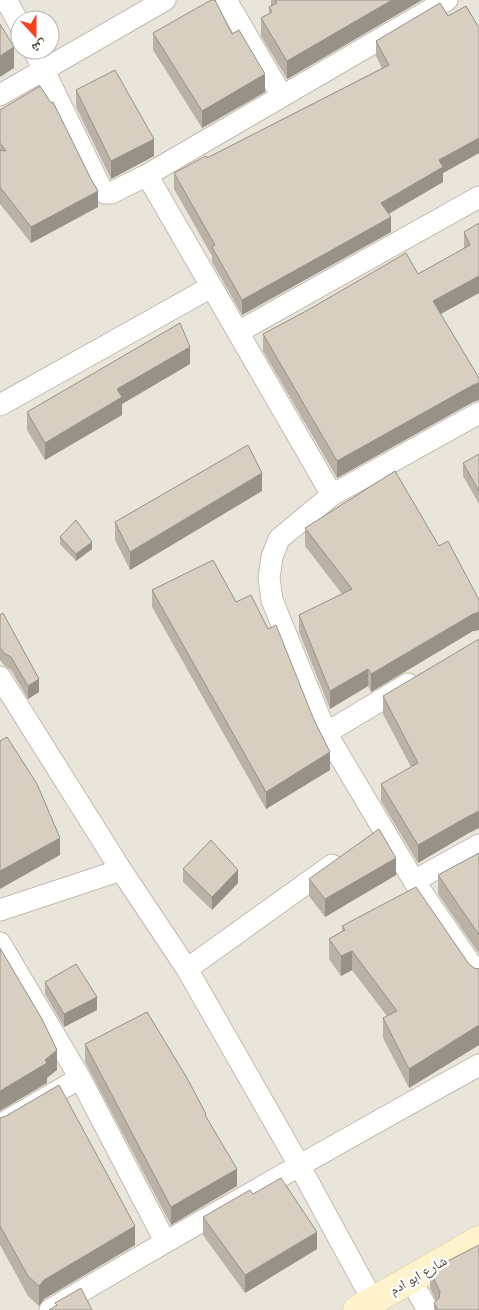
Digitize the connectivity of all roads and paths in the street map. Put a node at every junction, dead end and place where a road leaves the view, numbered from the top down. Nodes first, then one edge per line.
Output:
1 (165, 0) edge
2 (226, 0) edge
3 (447, 0) edge
4 (39, 60) edge
5 (44, 69) junction
6 (0, 95) edge
7 (282, 96) junction
8 (147, 175) junction
9 (479, 197) edge
10 (211, 287) junction
11 (238, 332) junction
12 (0, 405) edge
13 (479, 413) edge
14 (332, 495) junction
15 (428, 672) edge
16 (2, 683) edge
17 (326, 732) junction
18 (479, 845) edge
19 (344, 856) edge
20 (121, 870) junction
21 (414, 881) junction
22 (0, 910) edge
23 (0, 943) edge
24 (187, 969) junction
25 (479, 976) edge
26 (479, 1065) edge
27 (80, 1078) junction
28 (0, 1125) edge
29 (299, 1164) junction
30 (479, 1240) edge
31 (166, 1241) junction
32 (410, 1279) junction
33 (365, 1306) edge
34 (50, 1310) edge
35 (428, 1310) edge

1 - 5 street
2 - 7 street
3 - 7 street
4 - 5 street
5 - 6 street
5 - 8 street
7 - 8 street
8 - 10 street
9 - 11 street
10 - 11 street
10 - 12 street
11 - 14 street
13 - 14 street
14 - 17 street
15 - 17 street
16 - 20 street
17 - 21 street
18 - 21 street
19 - 24 street
20 - 22 street
20 - 24 street
21 - 25 street
23 - 27 street
24 - 29 street
26 - 29 street
27 - 28 street
27 - 31 street
29 - 31 street
29 - 33 street
30 - 32 street, شارع ابو ادم
31 - 34 street
32 - 33 street, شارع ابو ادم
32 - 35 street

